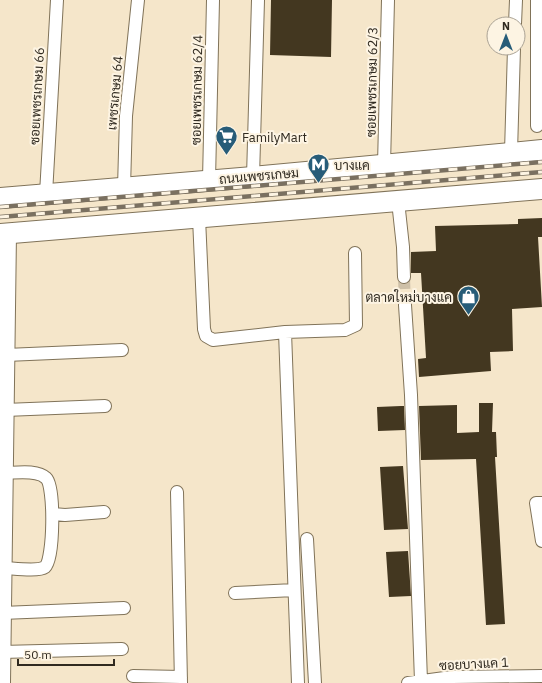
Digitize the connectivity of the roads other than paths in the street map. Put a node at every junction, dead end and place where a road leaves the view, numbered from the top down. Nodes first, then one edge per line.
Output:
1 (57, 0) edge
2 (138, 0) edge
3 (213, 0) edge
4 (258, 0) edge
5 (388, 0) edge
6 (516, 1) edge
7 (537, 1) edge
8 (515, 16) edge
9 (514, 56) edge
10 (537, 126) dead end
11 (542, 150) edge
12 (511, 152) junction
13 (384, 165) junction
14 (253, 177) junction
15 (209, 180) junction
16 (124, 188) junction
17 (542, 189) edge
18 (46, 194) junction
19 (0, 198) edge
20 (398, 201) junction
21 (199, 218) junction
22 (2, 230) edge
23 (355, 253) dead end
24 (404, 277) tunnel mouth
25 (405, 306) tunnel mouth
26 (284, 332) junction
27 (122, 350) dead end
28 (6, 355) junction
29 (105, 406) dead end
30 (5, 410) junction
31 (4, 473) junction
32 (177, 492) dead end
33 (539, 503) edge
34 (104, 512) dead end
35 (52, 514) junction
36 (307, 539) dead end
37 (542, 541) edge
38 (2, 568) junction
39 (294, 590) junction
40 (235, 593) dead end
41 (124, 608) dead end
42 (2, 613) junction
43 (122, 649) dead end
44 (1, 652) junction
45 (133, 676) dead end
46 (542, 676) edge
47 (181, 680) edge
48 (452, 680) edge
49 (421, 681) junction
50 (0, 683) edge
51 (298, 683) edge
52 (315, 683) edge
53 (408, 683) edge

1 - 18 street, ซอยเพชรเกษม 66
2 - 16 street, เพชรเกษม 64
3 - 15 street, ซอยเพชรเกษม 62/4
4 - 14 street
5 - 13 street, ซอยเพชรเกษม 62/3
6 - 7 street
6 - 8 street
7 - 10 street
9 - 12 street
11 - 12 main road, ถนนเพชรเกษม
12 - 13 main road, ถนนเพชรเกษม
13 - 14 main road, ถนนเพชรเกษม
14 - 15 main road, ถนนเพชรเกษม
15 - 16 main road, ถนนเพชรเกษม
16 - 18 main road, ถนนเพชรเกษม
17 - 20 main road
18 - 19 main road, ถนนเพชรเกษม
20 - 21 main road
20 - 24 street
21 - 22 main road
21 - 26 street
22 - 28 main road
23 - 26 street
25 - 49 street
26 - 39 street
27 - 28 street
28 - 30 main road
29 - 30 street
30 - 31 main road
31 - 35 street
31 - 38 main road
32 - 47 street
33 - 37 street
34 - 35 street
35 - 38 street
36 - 52 street
38 - 42 main road
39 - 40 street
39 - 51 street
41 - 42 street
42 - 44 main road
43 - 44 street
44 - 50 main road
45 - 47 street
46 - 48 street, ซอยบางแค 1
48 - 49 street, ซอยบางแค 1
49 - 53 street, ซอยบางแค 1

